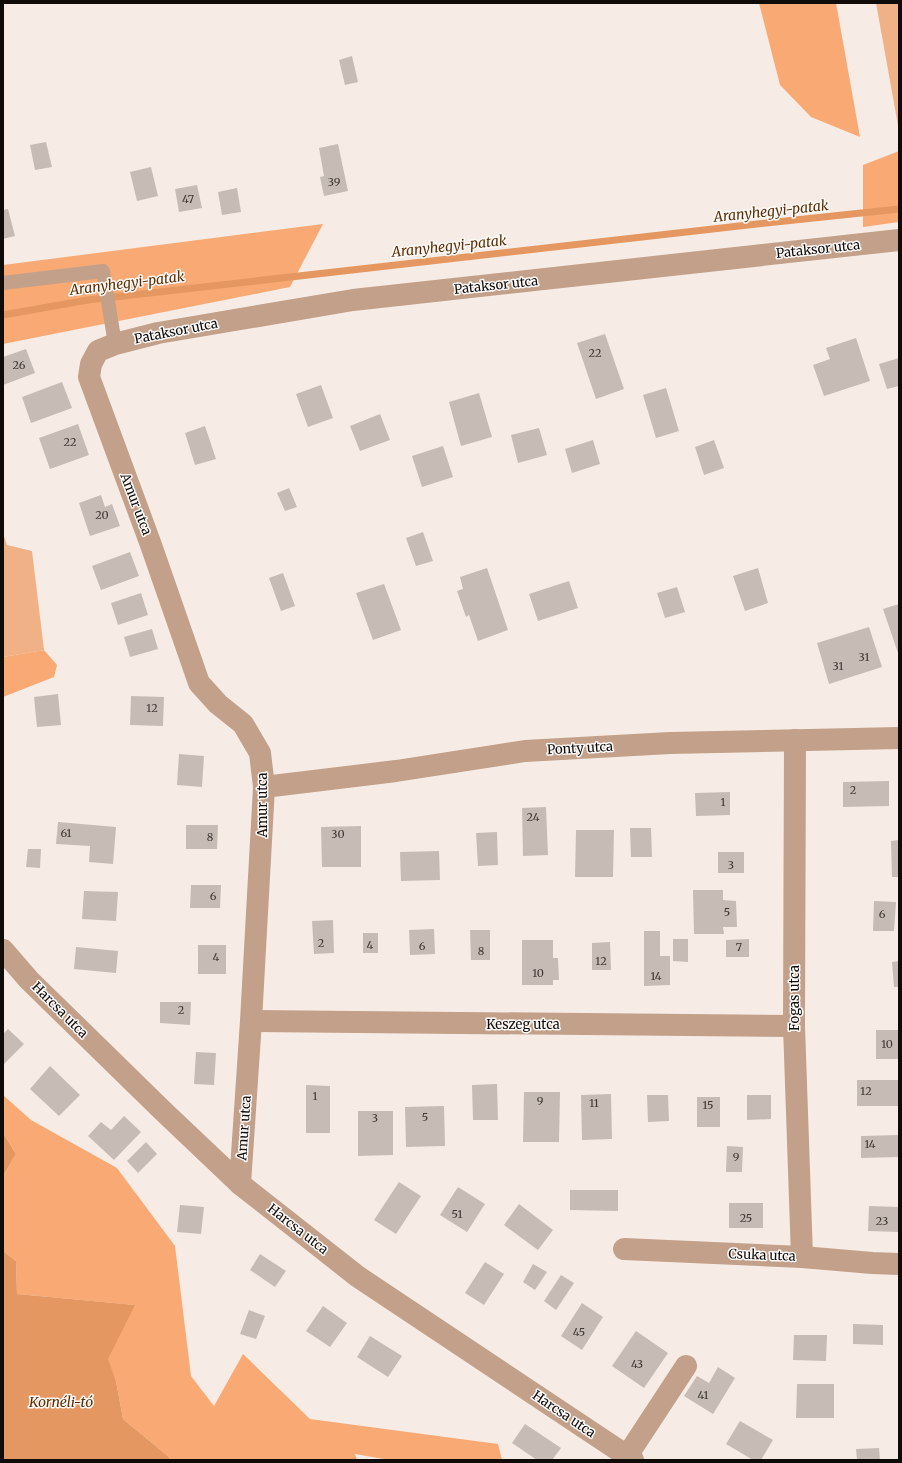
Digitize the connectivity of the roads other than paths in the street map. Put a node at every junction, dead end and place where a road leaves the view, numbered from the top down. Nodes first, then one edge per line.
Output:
1 (899, 240) edge
2 (3, 283) edge
3 (107, 348) junction
4 (899, 738) edge
5 (795, 740) junction
6 (264, 787) junction
7 (3, 950) edge
8 (251, 1021) junction
9 (794, 1026) junction
10 (240, 1184) junction
11 (624, 1249) dead end
12 (802, 1257) junction
13 (899, 1264) edge
14 (686, 1366) dead end
15 (630, 1458) edge

1 - 3 street, Pataksor utca
2 - 3 lane
3 - 6 street, Amur utca
4 - 5 street, Ponty utca
5 - 6 street, Ponty utca
5 - 9 street, Fogas utca
6 - 8 street, Amur utca
7 - 10 street, Harcsa utca
8 - 9 street, Keszeg utca
8 - 10 street, Amur utca
9 - 12 street, Fogas utca
10 - 15 street, Harcsa utca
11 - 12 street, Csuka utca
12 - 13 street, Csuka utca
14 - 15 street

